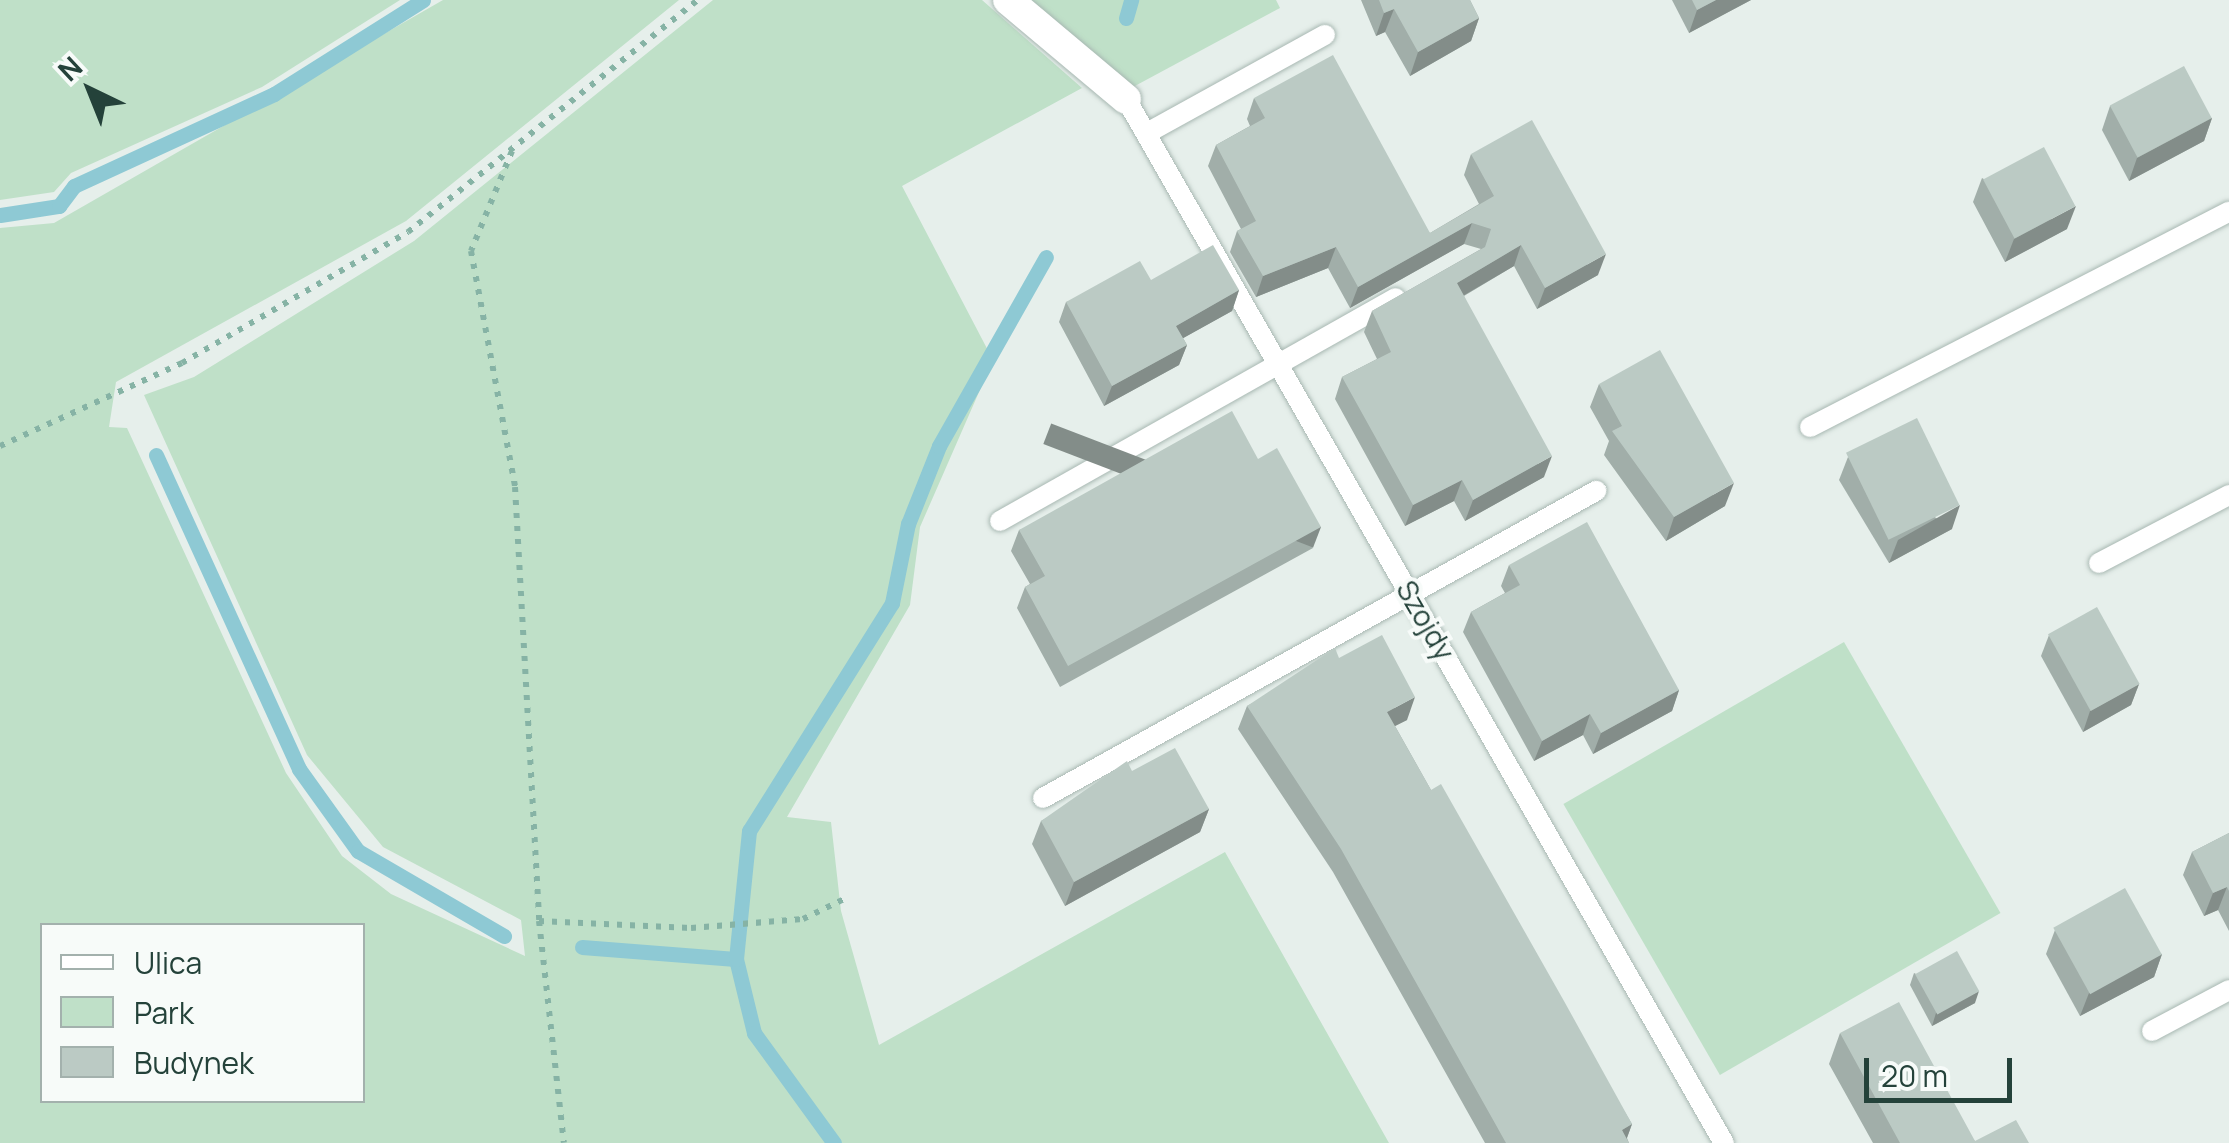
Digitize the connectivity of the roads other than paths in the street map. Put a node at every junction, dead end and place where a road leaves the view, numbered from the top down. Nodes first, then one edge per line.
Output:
1 (1008, 0) edge
2 (1325, 35) dead end
3 (1126, 99) joint
4 (1149, 132) junction
5 (2229, 212) edge
6 (1419, 285) edge
7 (1280, 362) junction
8 (1810, 428) dead end
9 (1596, 491) dead end
10 (2229, 496) edge
11 (1000, 521) dead end
12 (2099, 562) dead end
13 (1410, 593) junction
14 (1044, 798) dead end
15 (2229, 990) edge
16 (2152, 1031) dead end
17 (1724, 1143) edge

1 - 3 street
2 - 4 lane
3 - 4 lane, Szojdy
4 - 7 lane, Szojdy
5 - 8 lane
6 - 7 lane
7 - 11 lane
7 - 13 lane, Szojdy
9 - 13 lane
10 - 12 lane
13 - 14 lane
13 - 17 lane, Szojdy
15 - 16 lane

